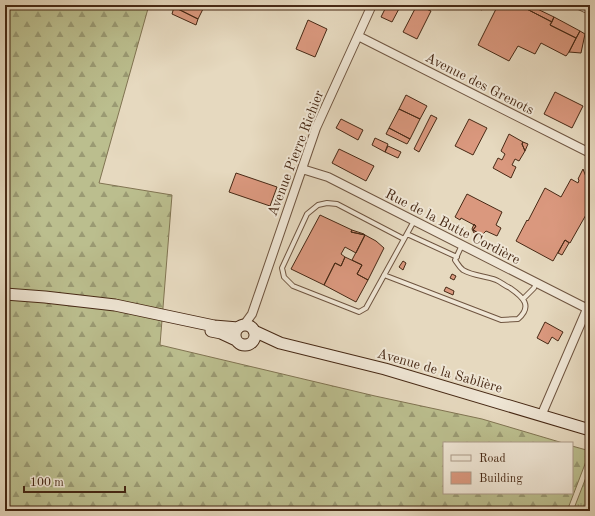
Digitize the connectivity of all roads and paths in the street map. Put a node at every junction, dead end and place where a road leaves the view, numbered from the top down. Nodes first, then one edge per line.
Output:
1 (372, 5) edge
2 (579, 5) edge
3 (590, 10) edge
4 (358, 36) junction
5 (590, 153) edge
6 (302, 169) junction
7 (414, 221) junction
8 (407, 234) junction
9 (404, 239) junction
10 (462, 245) junction
11 (456, 257) junction
12 (384, 275) junction
13 (536, 283) junction
14 (5, 294) edge
15 (523, 299) junction
16 (5, 301) edge
17 (589, 307) edge
18 (248, 331) junction
19 (236, 340) junction
20 (541, 416) junction
21 (590, 430) edge

1 - 4 street, Avenue Pierre Richier
2 - 3 street
4 - 5 street, Avenue des Grenots
4 - 6 street, Avenue Pierre Richier
6 - 7 street, Rue de la Butte Cordière
6 - 18 street, Avenue Pierre Richier
7 - 8 lane
7 - 10 street, Rue de la Butte Cordière
8 - 9 lane
8 - 11 lane
9 - 12 lane
9 - 12 lane
10 - 11 lane
10 - 13 street, Rue de la Butte Cordière
11 - 15 lane
12 - 15 lane
13 - 15 lane
13 - 17 street, Rue de la Butte Cordière
14 - 18 main road
16 - 19 main road
17 - 20 street
18 - 19 main road
18 - 19 main road
18 - 20 main road, Avenue de la Sablière
20 - 21 main road, Avenue de la Sablière

